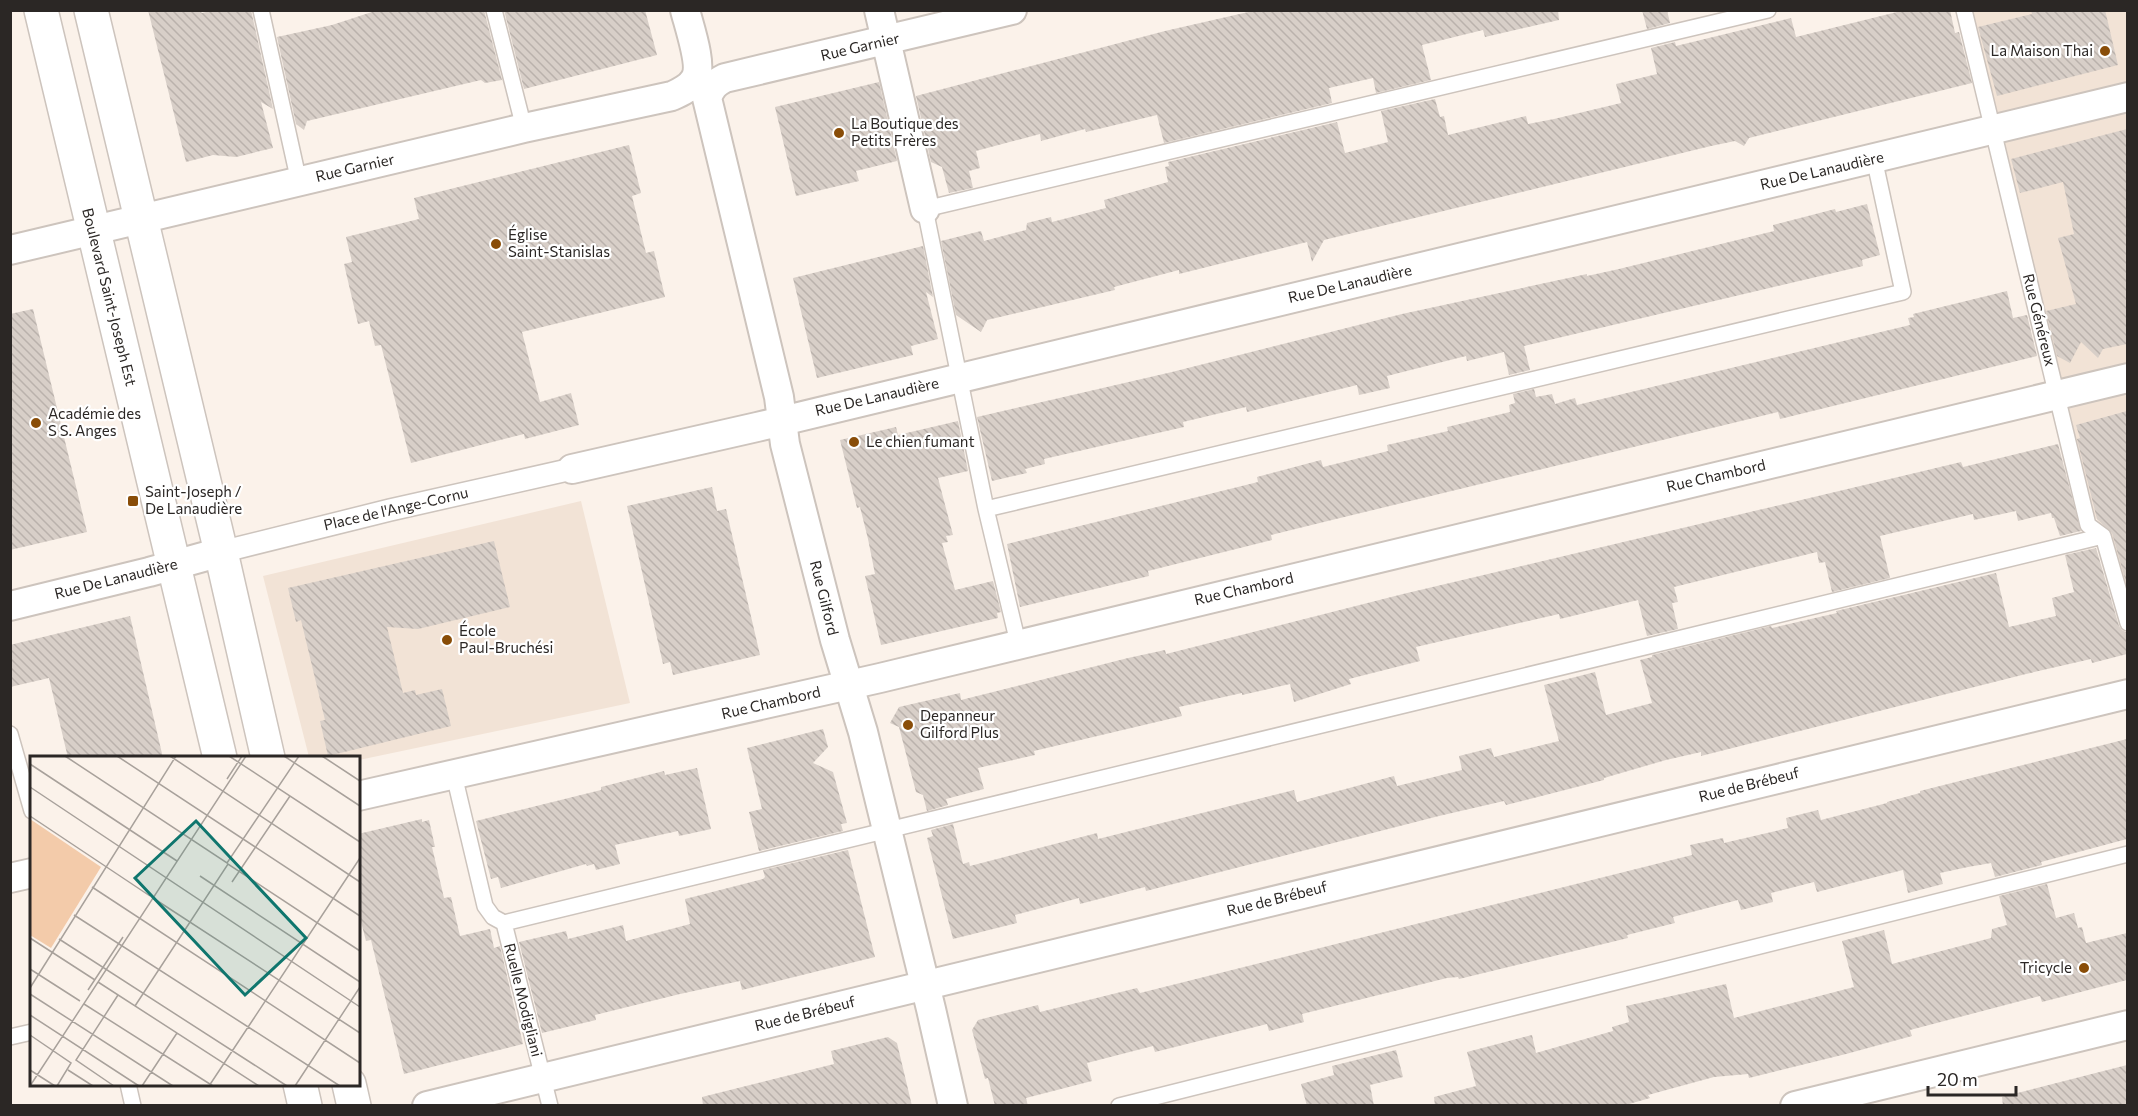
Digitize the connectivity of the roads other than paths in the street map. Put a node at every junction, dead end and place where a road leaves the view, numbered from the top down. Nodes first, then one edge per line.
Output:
1 (41, 10) edge
2 (91, 10) edge
3 (261, 10) edge
4 (494, 10) edge
5 (685, 10) edge
6 (879, 10) edge
7 (1012, 10) edge
8 (1768, 10) edge
9 (1964, 10) edge
10 (886, 41) junction
11 (703, 84) junction
12 (2127, 97) edge
13 (524, 128) junction
14 (1991, 130) junction
15 (1874, 158) junction
16 (299, 182) junction
17 (925, 209) junction
18 (140, 219) junction
19 (94, 230) junction
20 (10, 250) edge
21 (959, 377) junction
22 (2127, 378) edge
23 (2057, 395) junction
24 (781, 419) junction
25 (572, 469) joint
26 (986, 509) junction
27 (2103, 536) junction
28 (221, 552) junction
29 (175, 564) junction
30 (10, 606) edge
31 (2127, 623) edge
32 (1018, 643) junction
33 (848, 685) junction
34 (2127, 694) edge
35 (10, 734) edge
36 (220, 756) edge
37 (268, 756) edge
38 (454, 775) junction
39 (360, 796) edge
40 (30, 804) edge
41 (886, 830) junction
42 (2127, 854) edge
43 (30, 873) edge
44 (10, 878) edge
45 (504, 923) junction
46 (925, 984) junction
47 (2127, 1025) edge
48 (30, 1032) edge
49 (10, 1037) edge
50 (542, 1077) junction
51 (128, 1086) edge
52 (300, 1086) edge
53 (349, 1086) edge
54 (133, 1106) edge
55 (305, 1106) edge
56 (354, 1106) edge
57 (427, 1106) edge
58 (550, 1106) edge
59 (953, 1106) edge
60 (1119, 1106) edge
61 (1795, 1106) edge

1 - 19 main road, Boulevard Saint-Joseph Est
2 - 18 main road
3 - 16 lane
4 - 13 lane
5 - 11 street, Rue Gilford
6 - 10 street
7 - 10 street, Rue Garnier
8 - 17 lane
9 - 14 lane, Rue Généreux
10 - 11 street, Rue Garnier
10 - 17 street
11 - 13 street, Rue Garnier
11 - 24 street, Rue Gilford
12 - 14 street, Rue De Lanaudière
13 - 16 street, Rue Garnier
14 - 15 street, Rue De Lanaudière
14 - 23 lane, Rue Généreux
15 - 21 street, Rue De Lanaudière
15 - 26 lane
16 - 18 street, Rue Garnier
17 - 21 lane
18 - 19 street, Rue Garnier
18 - 28 main road
19 - 20 street, Rue Garnier
19 - 29 main road, Boulevard Saint-Joseph Est
21 - 24 street, Rue De Lanaudière
21 - 26 lane
22 - 23 street, Rue Chambord
23 - 27 lane, Rue Généreux
23 - 32 street, Rue Chambord
24 - 25 street, Rue De Lanaudière
24 - 33 street, Rue Gilford
25 - 28 street, Place de l'Ange-Cornu
26 - 32 lane
27 - 31 lane, Rue Généreux
27 - 41 lane
28 - 29 street, Rue De Lanaudière
28 - 37 main road
29 - 30 street, Rue De Lanaudière
29 - 36 main road, Boulevard Saint-Joseph Est
32 - 33 street, Rue Chambord
33 - 38 street, Rue Chambord
33 - 41 street, Rue Gilford
34 - 46 street, Rue de Brébeuf
35 - 40 lane
38 - 39 street, Rue Chambord
38 - 45 lane
41 - 45 lane
41 - 46 street, Rue Gilford
42 - 60 lane
43 - 44 street
45 - 50 lane, Ruelle Modigliani
46 - 50 street, Rue de Brébeuf
46 - 59 street, Rue Gilford
47 - 61 street
48 - 49 lane
50 - 57 street, Rue de Brébeuf
50 - 58 lane, Ruelle Modigliani
51 - 54 lane
52 - 55 main road
53 - 56 main road

